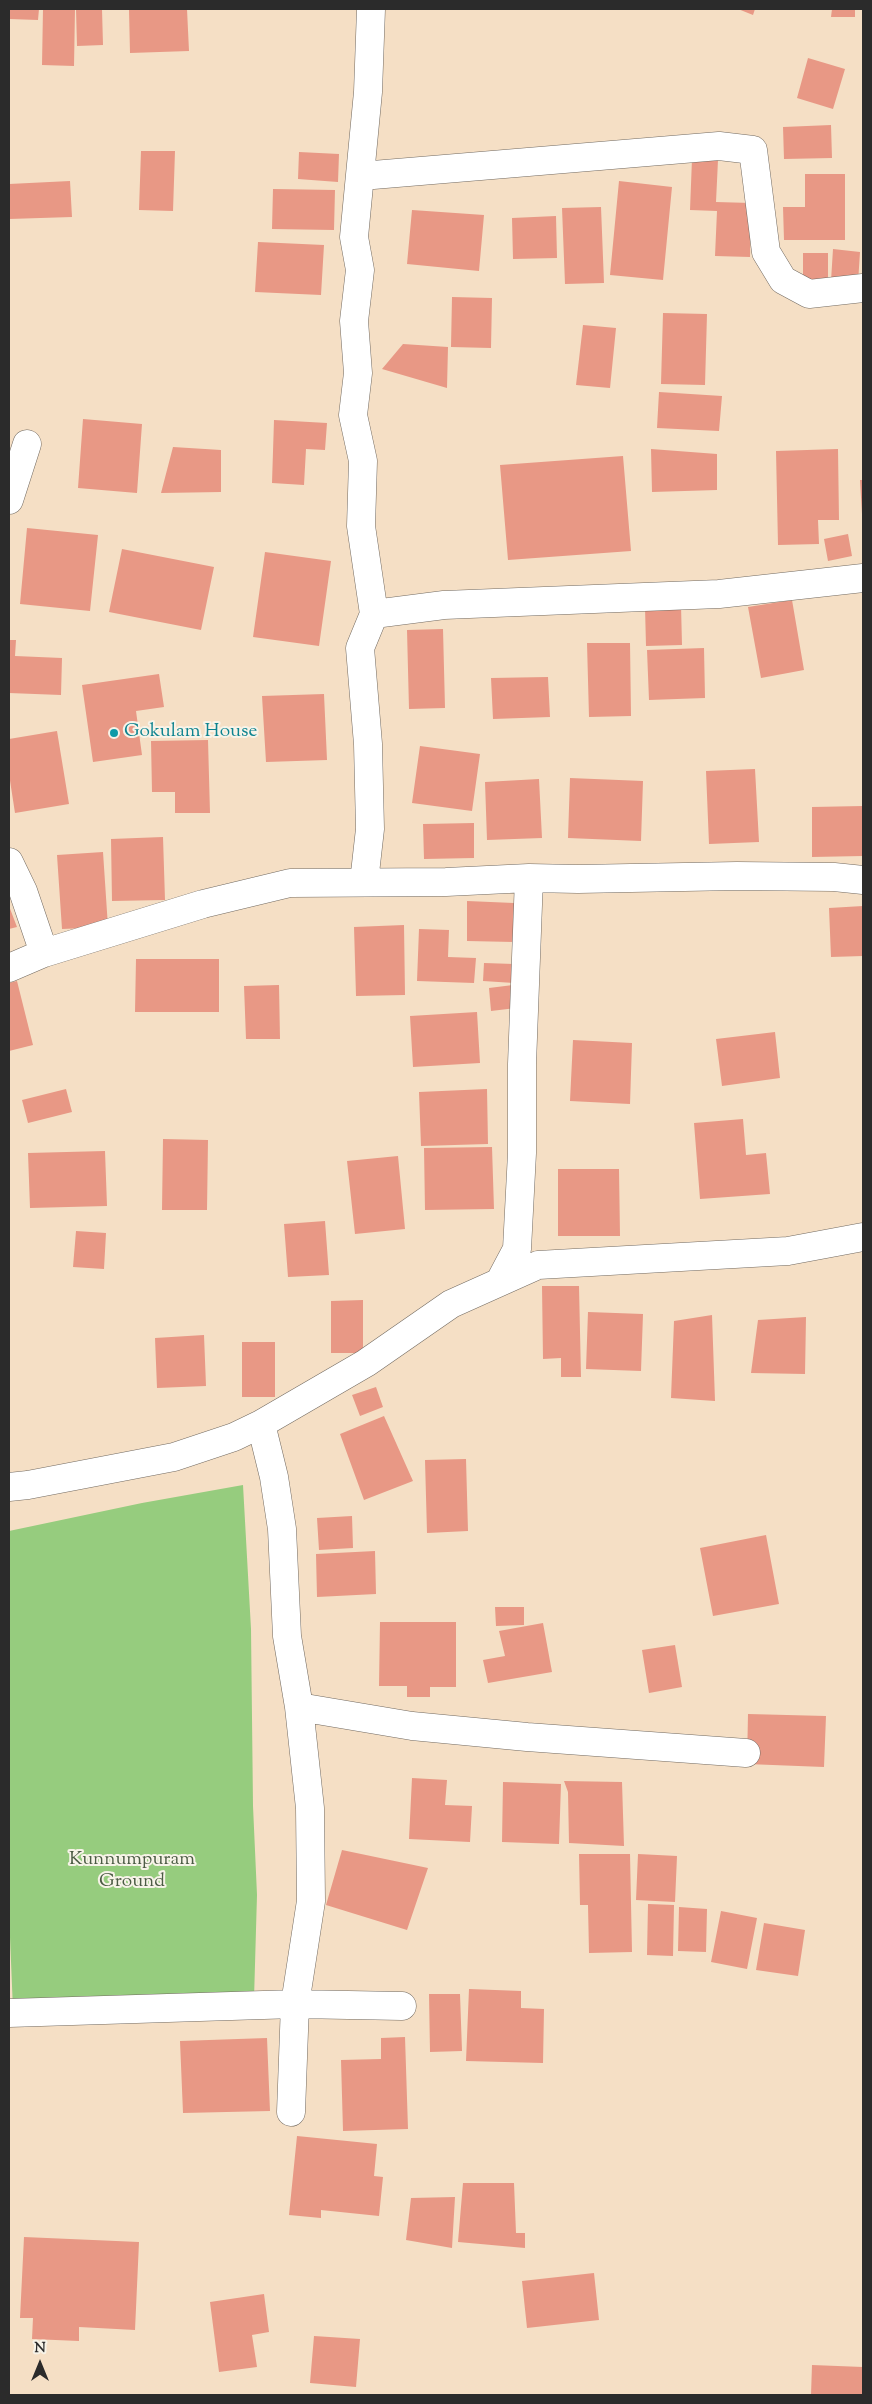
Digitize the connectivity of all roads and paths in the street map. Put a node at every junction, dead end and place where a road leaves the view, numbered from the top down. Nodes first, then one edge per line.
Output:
1 (371, 9) edge
2 (361, 176) junction
3 (863, 288) edge
4 (27, 444) dead end
5 (9, 500) edge
6 (863, 578) edge
7 (374, 614) junction
8 (9, 862) edge
9 (529, 878) junction
10 (863, 880) edge
11 (364, 882) junction
12 (44, 953) junction
13 (9, 968) edge
14 (863, 1237) edge
15 (500, 1282) junction
16 (261, 1424) junction
17 (9, 1487) edge
18 (299, 1706) junction
19 (746, 1753) dead end
20 (295, 2004) junction
21 (402, 2006) dead end
22 (9, 2013) edge
23 (291, 2112) dead end

1 - 2 street
2 - 3 street
2 - 7 street
4 - 5 street
6 - 7 street
7 - 11 street
8 - 12 street
9 - 10 street
9 - 11 street
9 - 15 street
11 - 12 street
12 - 13 street
14 - 15 street
15 - 16 street
16 - 17 street
16 - 18 street
18 - 19 street
18 - 20 street
20 - 21 street
20 - 22 street
20 - 23 street

